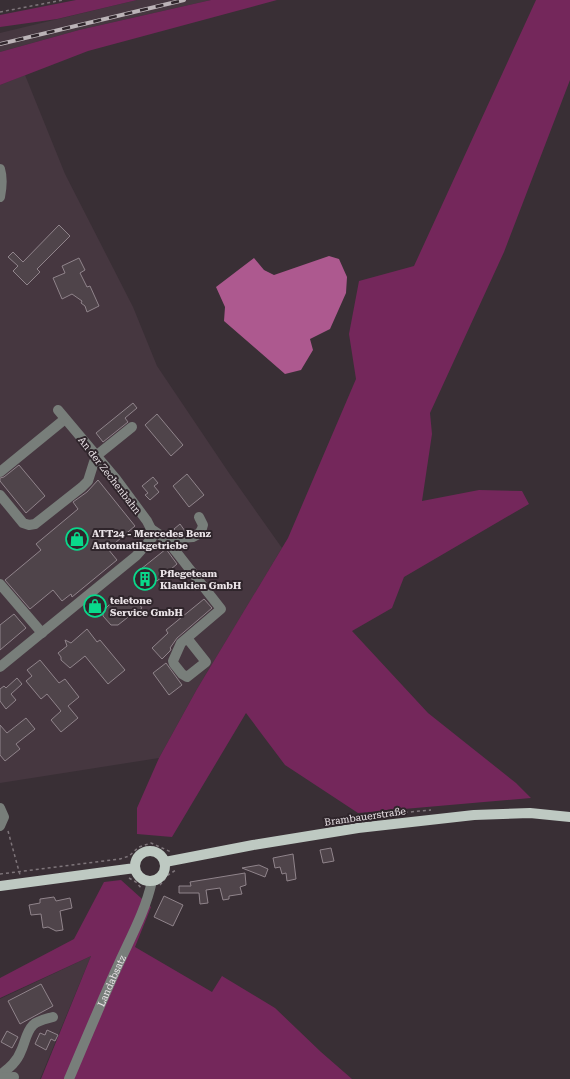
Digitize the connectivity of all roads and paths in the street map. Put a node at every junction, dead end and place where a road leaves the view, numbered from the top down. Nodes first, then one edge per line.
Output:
1 (63, 0) edge
2 (0, 12) edge
3 (0, 169) edge
4 (0, 197) edge
5 (58, 410) dead end
6 (65, 419) junction
7 (132, 427) dead end
8 (97, 457) junction
9 (0, 472) edge
10 (0, 495) edge
11 (199, 517) dead end
12 (151, 529) junction
13 (166, 539) junction
14 (0, 584) edge
15 (42, 633) junction
16 (187, 638) dead end
17 (0, 667) edge
18 (0, 808) edge
19 (570, 817) edge
20 (4, 828) edge
21 (177, 860) junction
22 (166, 862) junction
23 (135, 868) junction
24 (19, 871) junction
25 (0, 874) edge
26 (21, 883) junction
27 (155, 884) junction
28 (0, 886) edge
29 (53, 1017) dead end
30 (0, 1076) edge
31 (14, 1077) dead end
32 (69, 1079) edge

1 - 2 path
3 - 4 street
5 - 6 street, An der Zechenbahn
6 - 8 street, An der Zechenbahn
6 - 9 street
7 - 8 street
8 - 10 street
8 - 12 street, An der Zechenbahn
11 - 13 street
12 - 13 street
12 - 15 street
13 - 16 street
14 - 15 street
15 - 17 street
18 - 20 street
19 - 21 main road, Brambauerstraße
20 - 24 path
21 - 22 main road, Brambauerstraße
21 - 24 path
21 - 27 path
22 - 23 main road
22 - 27 main road
23 - 26 main road
23 - 27 main road
24 - 25 path
24 - 26 path
26 - 28 main road
27 - 32 street, Landabsatz
29 - 30 street
30 - 31 street

